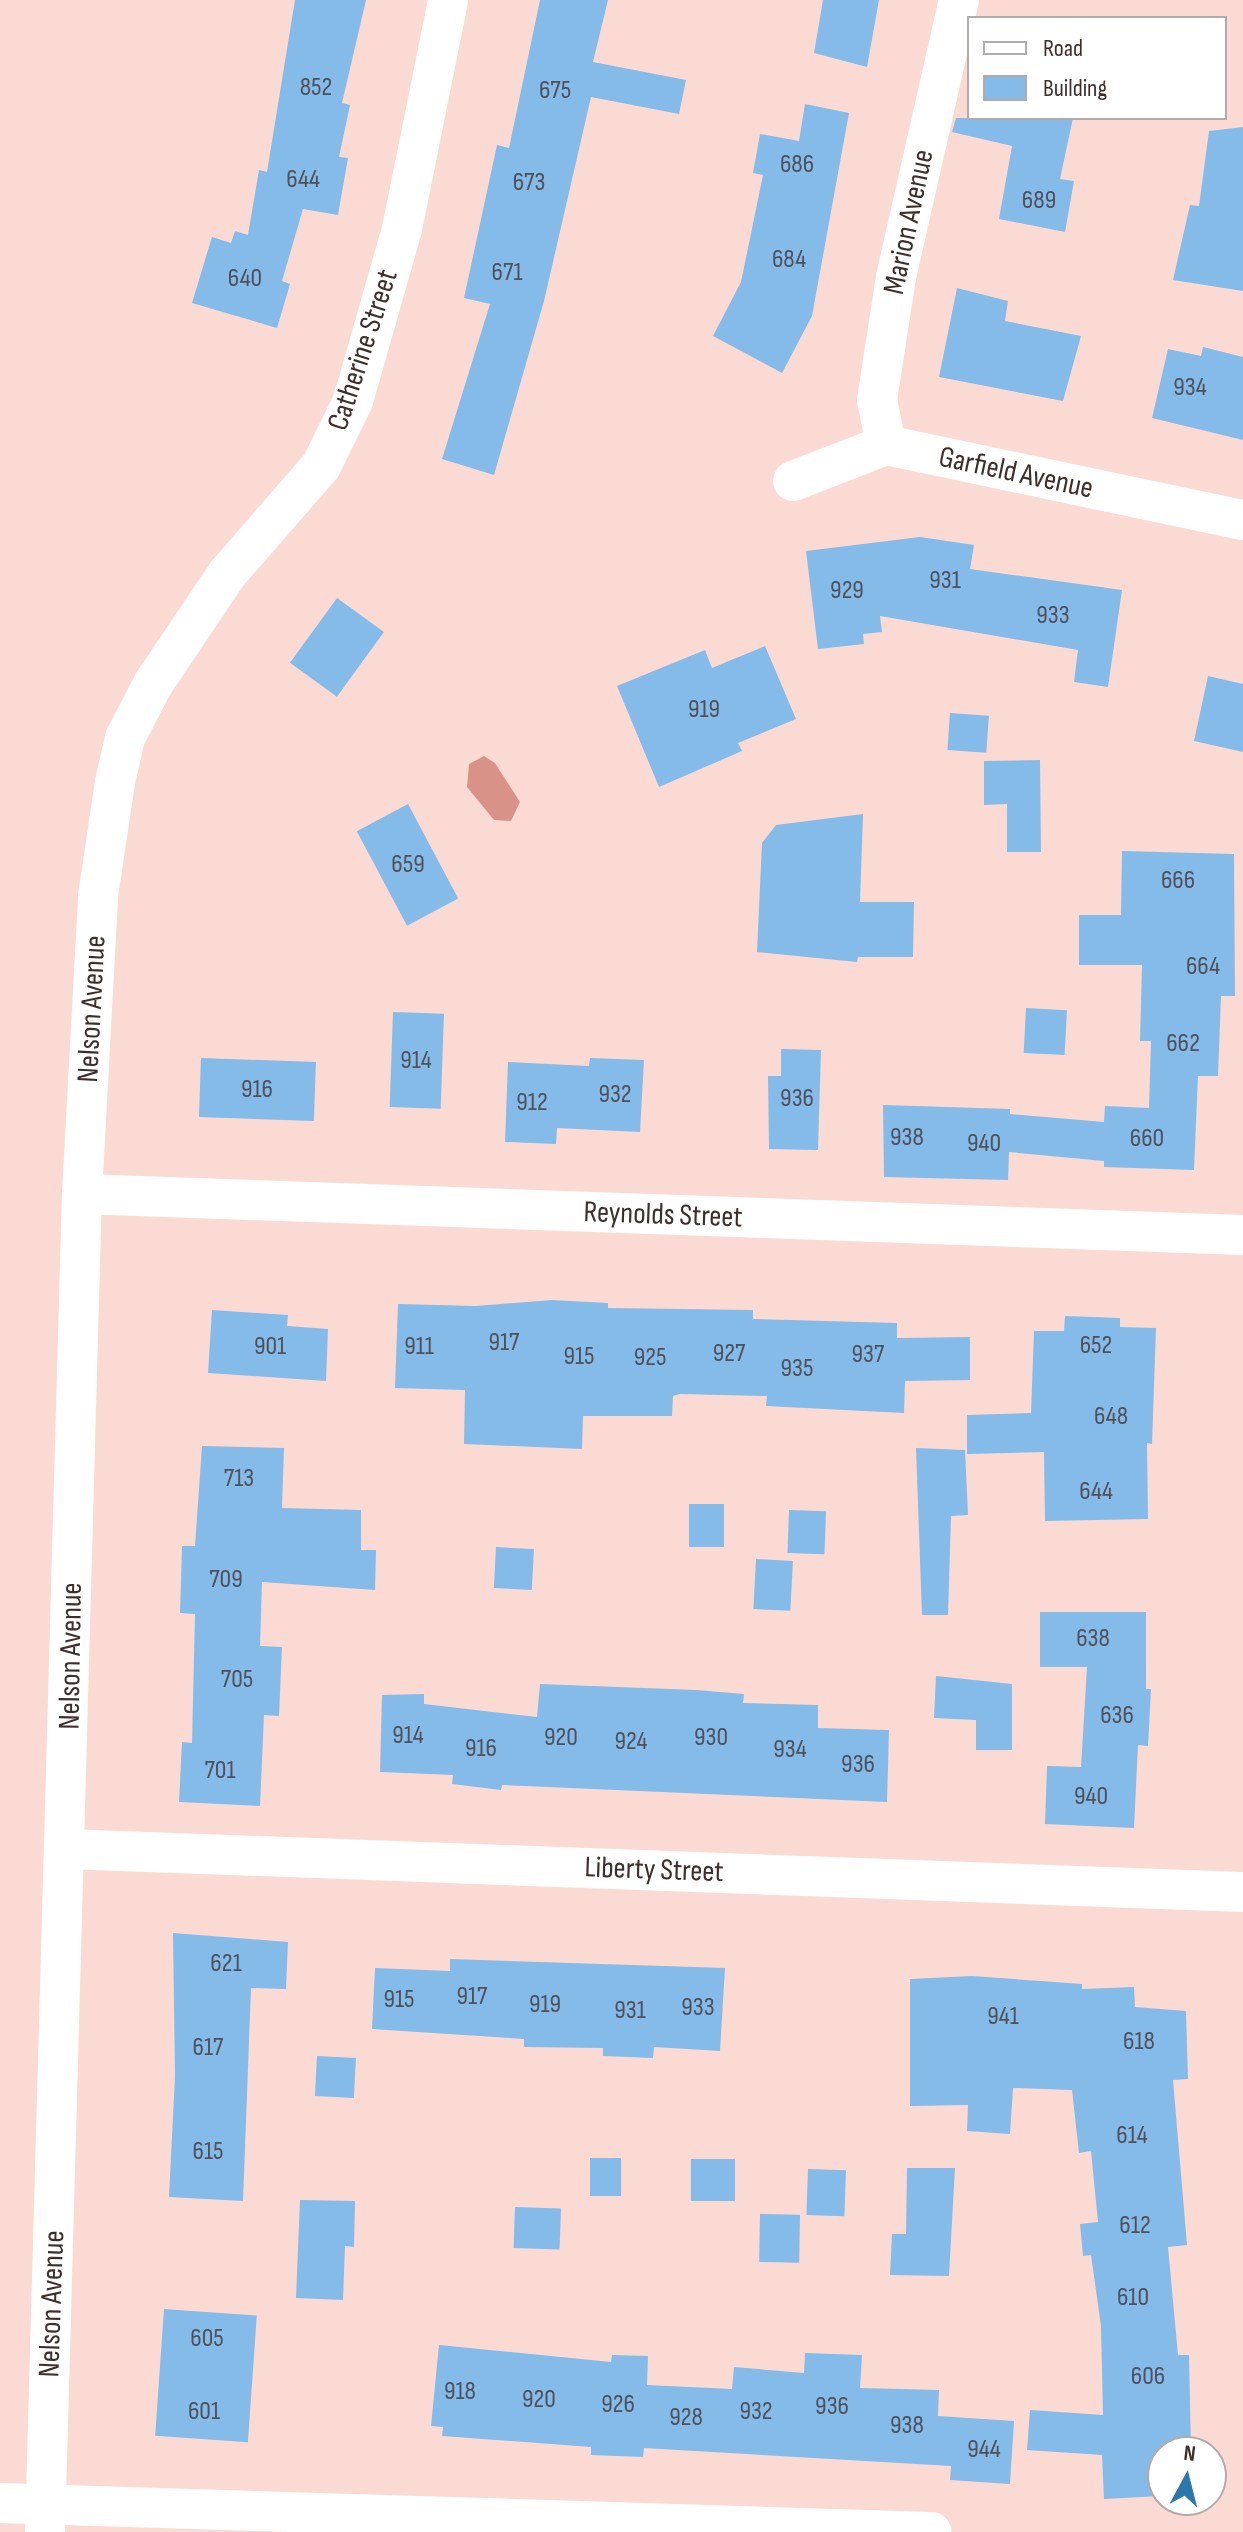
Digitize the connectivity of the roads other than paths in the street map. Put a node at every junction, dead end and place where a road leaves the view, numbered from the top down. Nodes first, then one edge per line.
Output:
1 (448, 0) edge
2 (959, 0) edge
3 (886, 445) junction
4 (793, 481) dead end
5 (1243, 520) edge
6 (115, 782) joint
7 (82, 1194) junction
8 (1243, 1235) edge
9 (66, 1849) junction
10 (1243, 1892) edge
11 (0, 2503) edge
12 (46, 2518) edge
13 (932, 2532) edge

1 - 6 street, Catherine Street
2 - 3 street, Marion Avenue
3 - 4 street
3 - 5 street, Garfield Avenue
6 - 7 street, Nelson Avenue
7 - 8 street, Reynolds Street
7 - 9 street, Nelson Avenue
9 - 10 street, Liberty Street
9 - 12 street, Nelson Avenue
11 - 12 street
12 - 13 street

